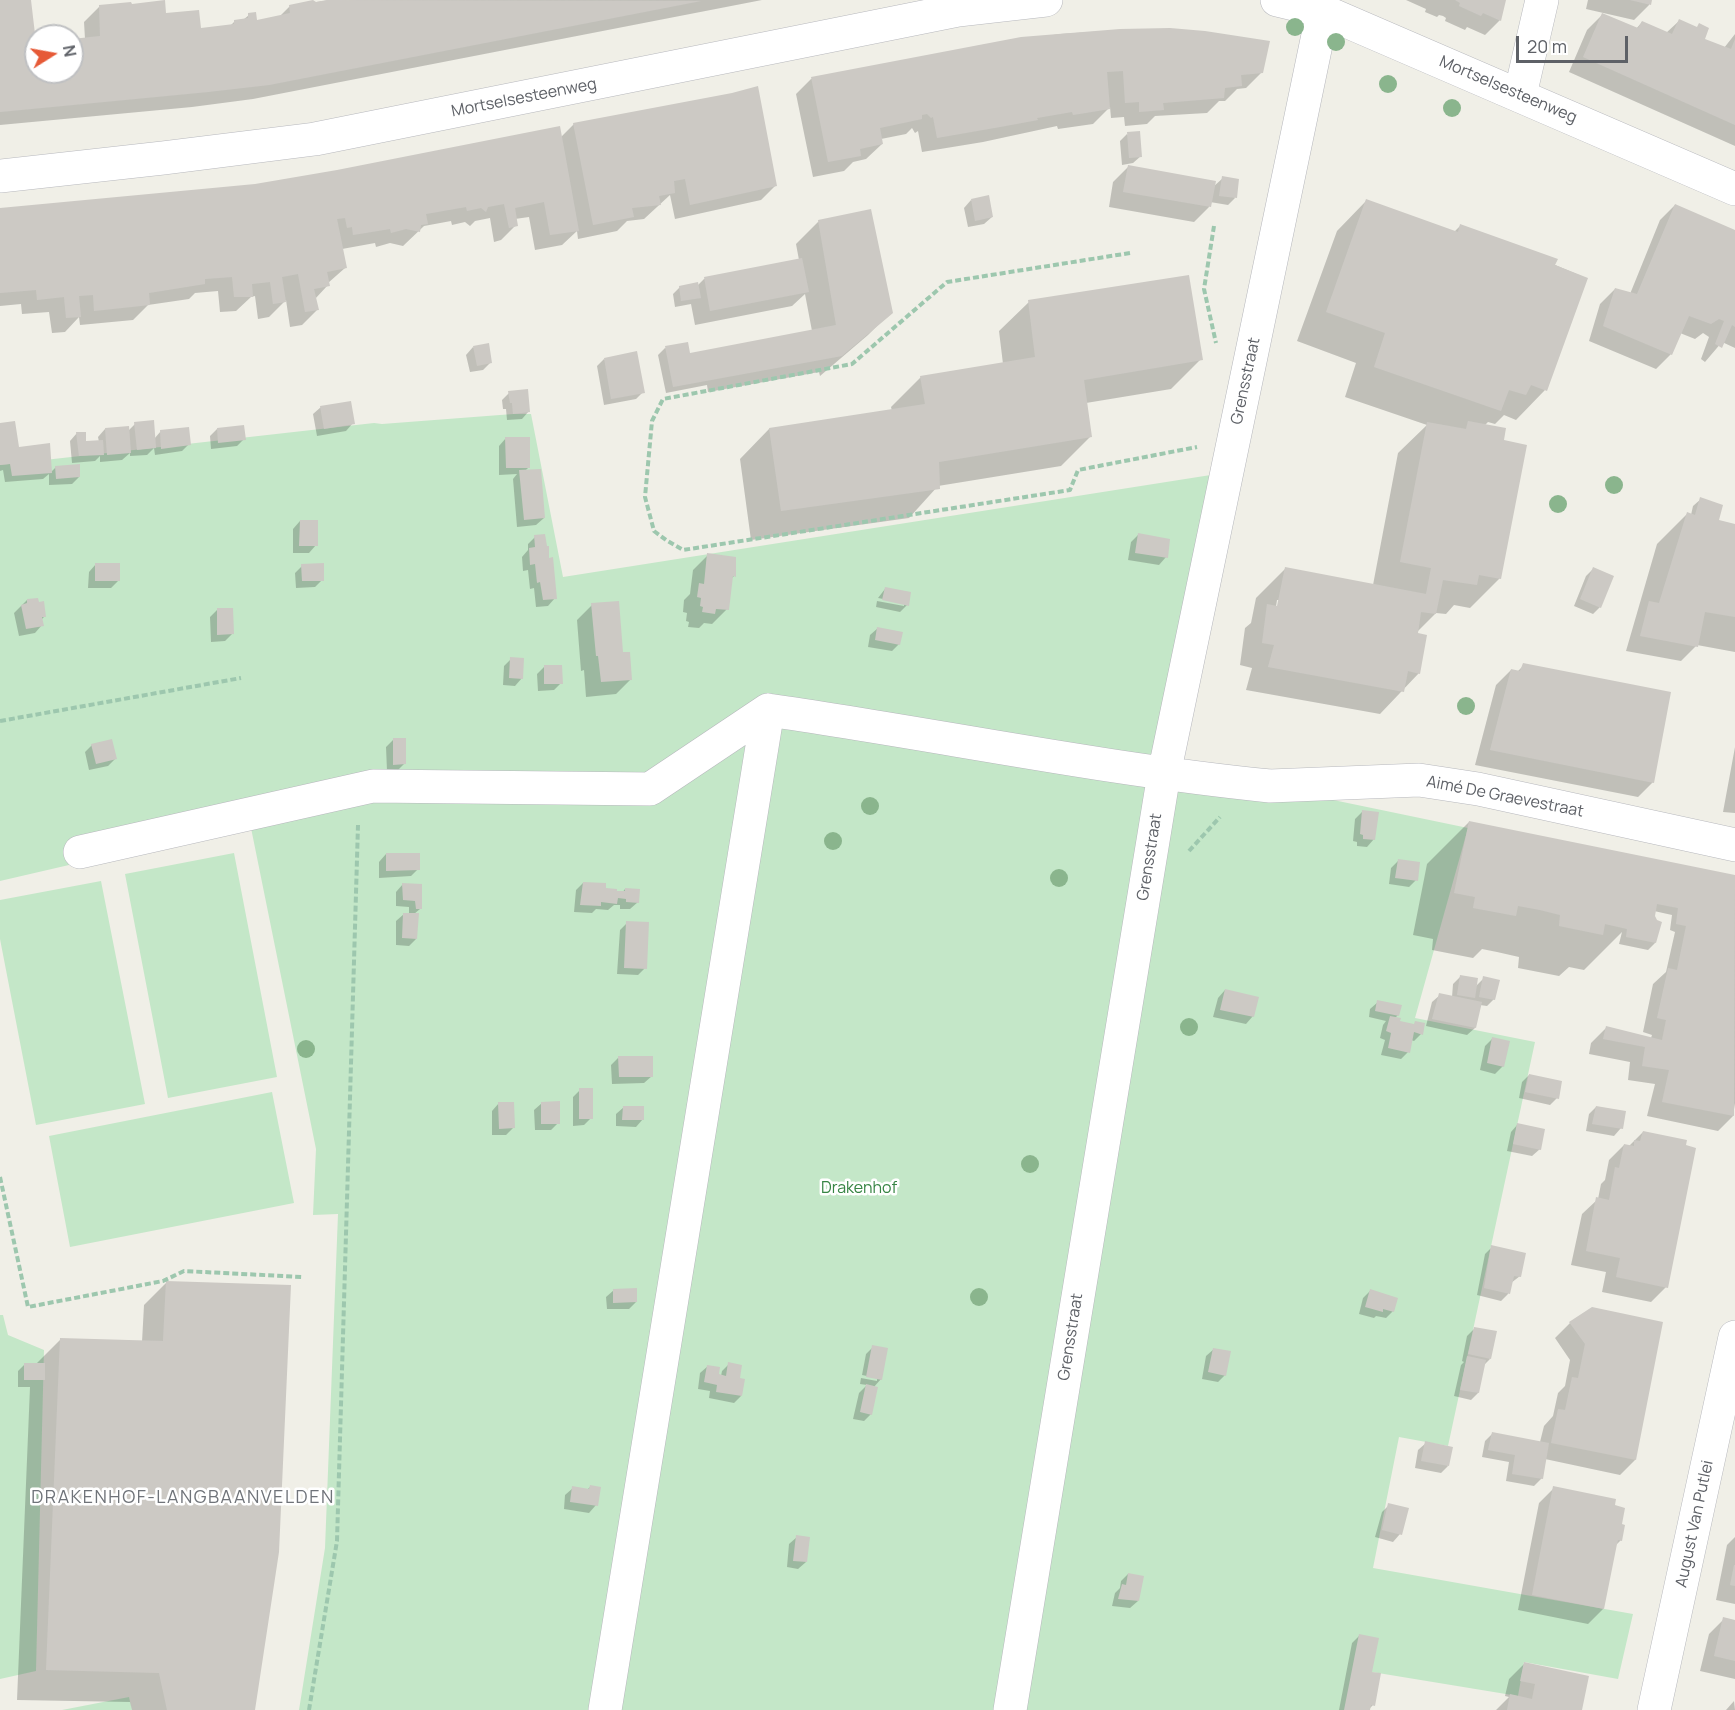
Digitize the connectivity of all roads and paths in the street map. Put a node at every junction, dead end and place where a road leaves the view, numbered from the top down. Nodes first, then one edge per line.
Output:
1 (1046, 0) edge
2 (1277, 0) edge
3 (1542, 0) edge
4 (957, 5) edge
5 (1323, 11) junction
6 (1520, 95) junction
7 (0, 176) edge
8 (1735, 189) edge
9 (1214, 226) dead end
10 (1130, 253) dead end
11 (1216, 346) dead end
12 (1202, 446) dead end
13 (241, 678) dead end
14 (768, 710) junction
15 (0, 721) edge
16 (1164, 774) junction
17 (1251, 784) junction
18 (359, 790) junction
19 (1735, 845) edge
20 (80, 852) dead end
21 (1182, 859) dead end
22 (0, 1177) edge
23 (302, 1277) dead end
24 (1735, 1337) edge
25 (309, 1710) edge
26 (606, 1710) edge
27 (1010, 1710) edge
28 (1654, 1710) edge

1 - 4 street, Mortselsesteenweg
2 - 5 street, Mortselsesteenweg
3 - 6 street
4 - 7 street, Mortselsesteenweg
5 - 6 street, Mortselsesteenweg
5 - 16 street, Grensstraat
6 - 8 street, Mortselsesteenweg
9 - 11 path
10 - 12 path
13 - 15 path
14 - 16 street, Aimé De Graevestraat
14 - 18 street
14 - 26 street
16 - 17 street, Aimé De Graevestraat
16 - 27 street, Grensstraat
17 - 19 street, Aimé De Graevestraat
17 - 21 path
18 - 20 street
18 - 25 path
22 - 23 path
24 - 28 street, August Van Putlei

